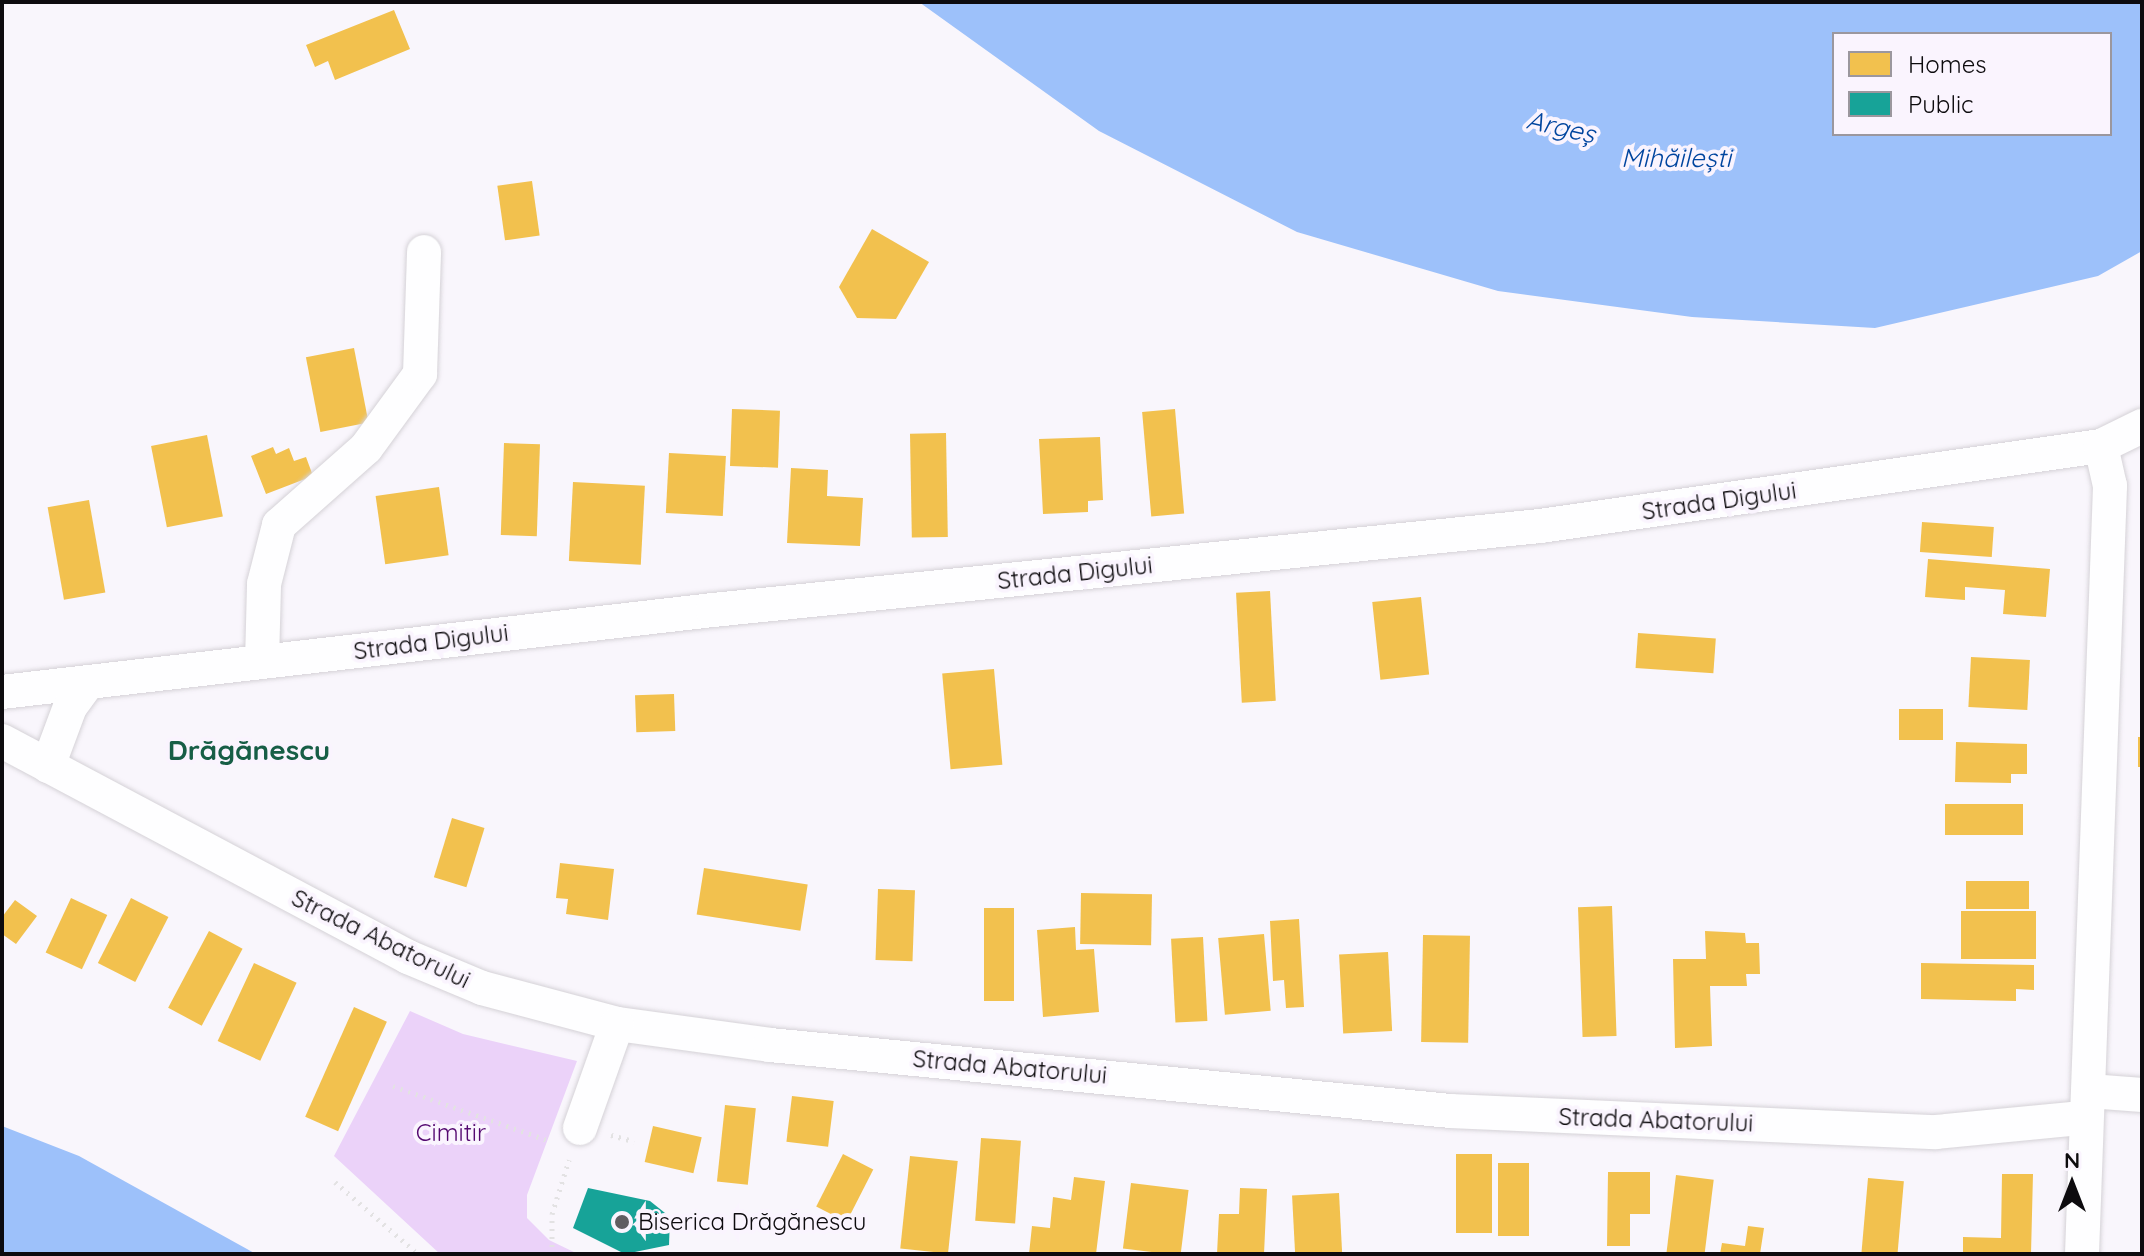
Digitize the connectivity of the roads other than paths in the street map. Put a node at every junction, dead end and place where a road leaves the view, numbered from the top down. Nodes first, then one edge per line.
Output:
1 (424, 252) dead end
2 (2142, 426) edge
3 (2101, 446) junction
4 (262, 662) junction
5 (88, 682) junction
6 (2, 692) edge
7 (2, 741) edge
8 (48, 766) junction
9 (617, 1024) junction
10 (2142, 1095) edge
11 (2086, 1104) junction
12 (577, 1138) road end
13 (2082, 1254) edge

1 - 4 street
2 - 3 street, Strada Digului
3 - 4 street, Strada Digului
3 - 11 street
4 - 5 street, Strada Digului
5 - 6 street, Strada Digului
5 - 8 street
7 - 8 street, Strada Abatorului
8 - 9 street, Strada Abatorului
9 - 11 street, Strada Abatorului
9 - 12 street
10 - 11 street, Strada Abatorului
11 - 13 street

